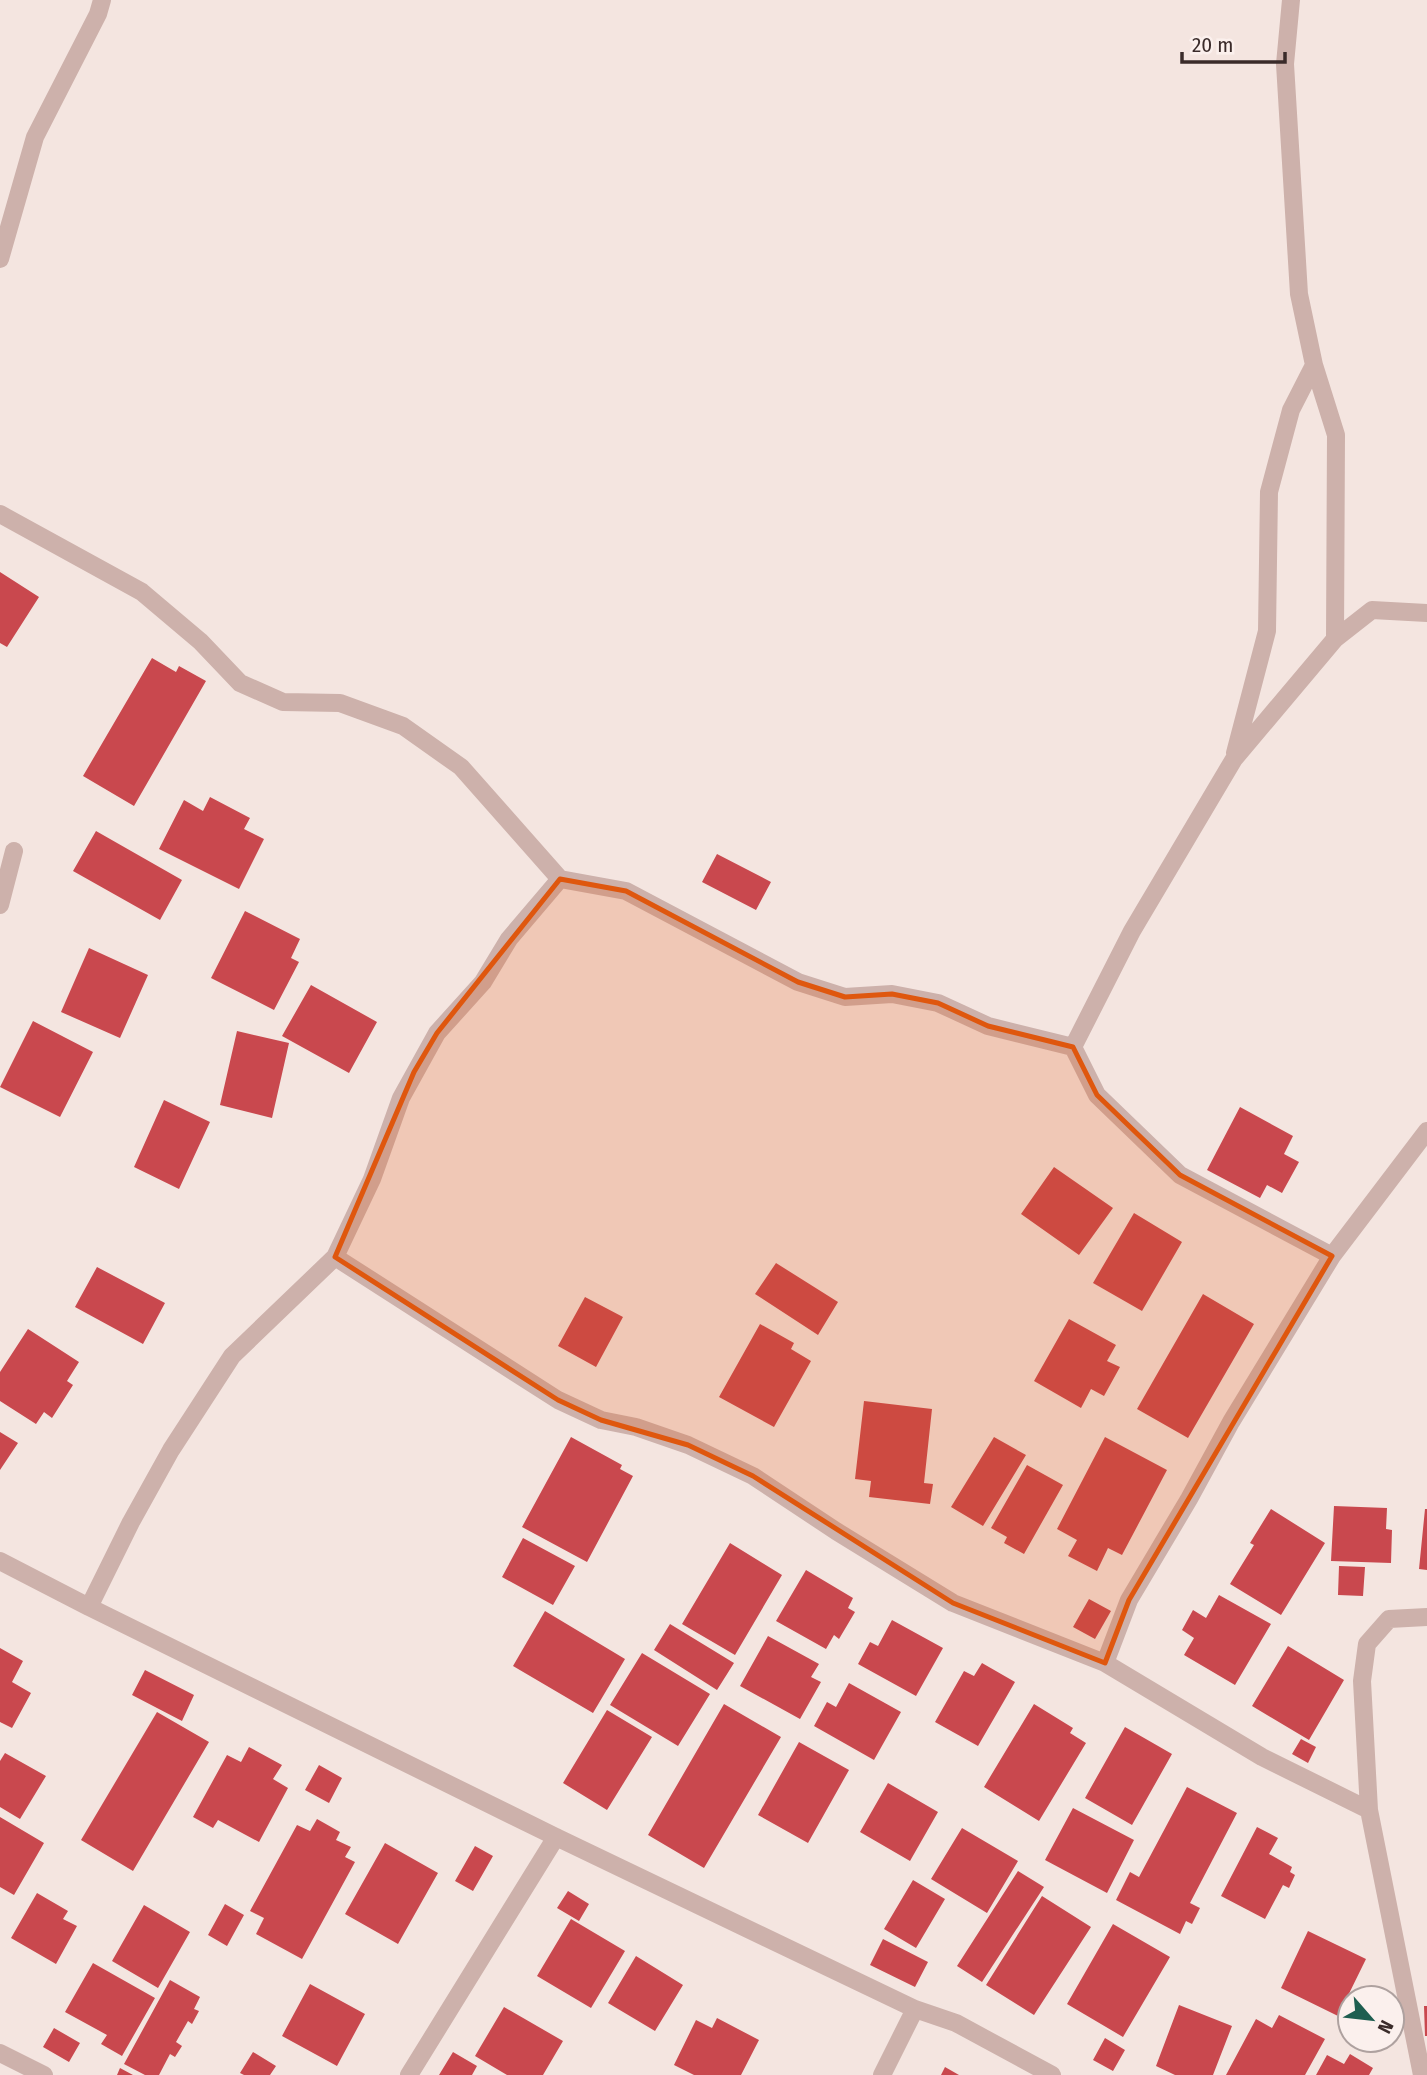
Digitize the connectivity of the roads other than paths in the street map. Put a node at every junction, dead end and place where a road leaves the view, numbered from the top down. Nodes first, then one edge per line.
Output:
1 (102, 0) edge
2 (1291, 0) edge
3 (0, 259) edge
4 (1314, 365) junction
5 (0, 514) edge
6 (1427, 613) edge
7 (1335, 639) junction
8 (1234, 759) junction
9 (14, 851) dead end
10 (560, 879) junction
11 (0, 905) edge
12 (1073, 1047) junction
13 (1427, 1131) edge
14 (1332, 1256) junction
15 (335, 1257) junction
16 (0, 1561) edge
17 (89, 1607) junction
18 (1427, 1618) edge
19 (1105, 1663) junction
20 (1370, 1810) junction
21 (556, 1837) junction
22 (915, 2009) junction
23 (0, 2053) edge
24 (44, 2075) edge
25 (409, 2075) edge
26 (881, 2075) edge
27 (1052, 2075) edge
28 (1422, 2075) edge

1 - 3 street
2 - 4 street
4 - 7 street
4 - 8 street
5 - 10 street
6 - 7 street
7 - 8 street
8 - 12 street
9 - 11 street
10 - 12 street
10 - 15 street
12 - 14 street
13 - 14 street
14 - 19 street
15 - 17 street
15 - 19 street
16 - 17 street
17 - 21 street
18 - 20 street
19 - 20 street
20 - 28 street
21 - 22 street
21 - 25 street
22 - 26 street
22 - 27 street
23 - 24 street

